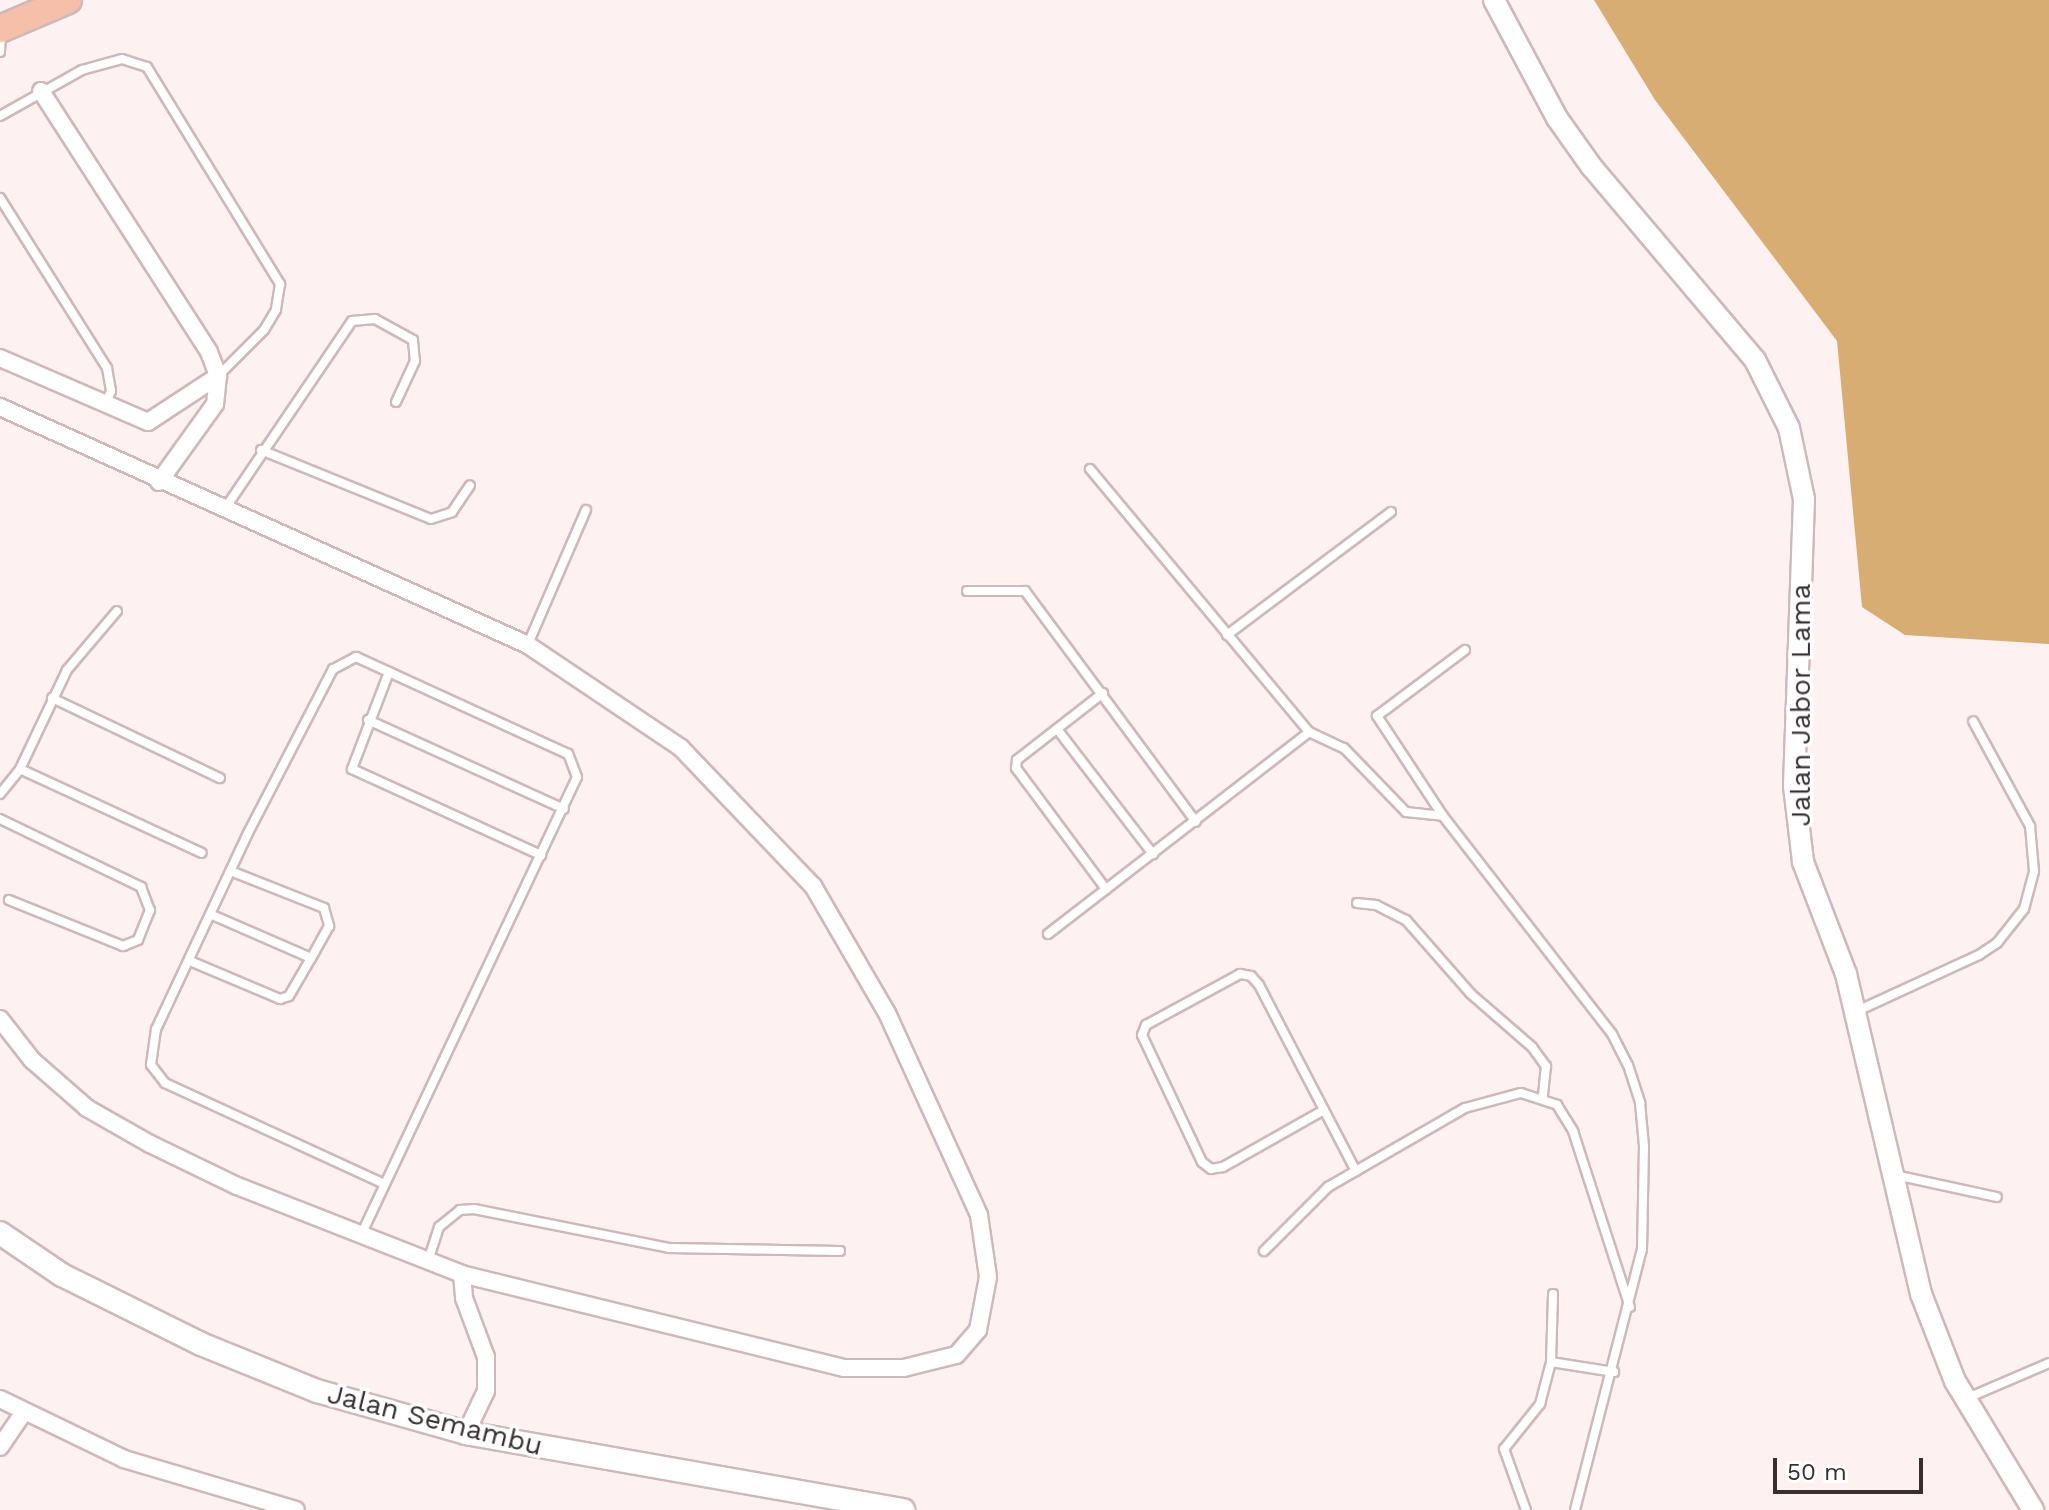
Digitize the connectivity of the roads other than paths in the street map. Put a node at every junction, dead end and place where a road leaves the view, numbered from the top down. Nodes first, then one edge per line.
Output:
1 (68, 0) edge
2 (1494, 0) edge
3 (0, 29) edge
4 (0, 52) edge
5 (41, 91) junction
6 (0, 116) edge
7 (0, 198) edge
8 (0, 358) edge
9 (218, 376) junction
10 (396, 402) dead end
11 (0, 407) edge
12 (105, 407) junction
13 (261, 450) junction
14 (1090, 469) dead end
15 (159, 482) junction
16 (470, 485) dead end
17 (224, 510) junction
18 (586, 510) dead end
19 (1391, 512) dead end
20 (967, 591) dead end
21 (117, 611) dead end
22 (1227, 635) junction
23 (528, 645) junction
24 (1465, 650) dead end
25 (389, 672) junction
26 (1103, 693) junction
27 (52, 698) junction
28 (368, 720) junction
29 (1973, 721) dead end
30 (1057, 729) junction
31 (1309, 732) junction
32 (20, 769) junction
33 (220, 778) dead end
34 (0, 794) edge
35 (564, 809) junction
36 (1443, 816) junction
37 (0, 819) edge
38 (1196, 822) junction
39 (202, 853) dead end
40 (1153, 854) junction
41 (541, 855) junction
42 (233, 872) junction
43 (1106, 889) junction
44 (9, 900) dead end
45 (1357, 903) dead end
46 (212, 915) junction
47 (1048, 934) dead end
48 (311, 958) junction
49 (190, 961) junction
50 (1854, 1012) junction
51 (0, 1019) edge
52 (1543, 1096) junction
53 (1324, 1110) junction
54 (1356, 1171) junction
55 (1890, 1174) junction
56 (382, 1183) junction
57 (1997, 1197) dead end
58 (0, 1233) edge
59 (361, 1236) junction
60 (840, 1251) dead end
61 (1264, 1251) dead end
62 (427, 1262) junction
63 (462, 1274) junction
64 (1553, 1294) dead end
65 (1631, 1308) junction
66 (1551, 1362) junction
67 (2049, 1363) edge
68 (1614, 1372) junction
69 (0, 1399) edge
70 (1964, 1399) junction
71 (24, 1412) junction
72 (466, 1433) junction
73 (0, 1447) edge
74 (296, 1510) edge
75 (903, 1510) edge
76 (1526, 1510) edge
77 (1575, 1510) edge
78 (2033, 1510) edge

1 - 3 highway
2 - 50 street, Jalan Jabor Lama
3 - 4 lane
5 - 6 lane
5 - 9 street
5 - 9 lane
7 - 12 lane
8 - 12 street
9 - 12 street
9 - 15 street
10 - 13 lane
11 - 15 street
13 - 16 lane
13 - 17 lane
14 - 22 lane
15 - 17 street
17 - 23 street
18 - 23 lane
19 - 22 lane
20 - 26 lane
21 - 27 lane
22 - 31 lane
23 - 63 street
24 - 36 lane
25 - 28 lane
25 - 35 lane
25 - 42 lane
26 - 30 lane
26 - 38 lane
27 - 32 lane
27 - 33 lane
28 - 35 lane
28 - 41 lane
29 - 50 lane
30 - 40 lane
30 - 43 lane
31 - 36 lane
31 - 38 lane
32 - 34 lane
32 - 39 lane
35 - 41 lane
36 - 65 lane
37 - 44 lane
38 - 40 lane
40 - 43 lane
41 - 56 lane
42 - 46 lane
42 - 48 lane
43 - 47 lane
45 - 52 lane
46 - 48 lane
46 - 49 lane
48 - 49 lane
49 - 56 lane
50 - 55 street, Jalan Jabor Lama
51 - 59 street
52 - 54 lane
52 - 65 lane
53 - 53 lane
53 - 54 lane
54 - 61 lane
55 - 57 lane
55 - 70 street, Jalan Jabor Lama
56 - 59 lane
58 - 72 main road, Jalan Semambu
59 - 62 street
60 - 62 lane
62 - 63 street
63 - 72 street
64 - 66 lane
65 - 68 lane
66 - 68 lane
66 - 76 lane
67 - 70 lane
68 - 77 lane
69 - 71 street
70 - 78 street, Jalan Jabor Lama
71 - 73 street
71 - 74 street
72 - 75 main road, Jalan Semambu

